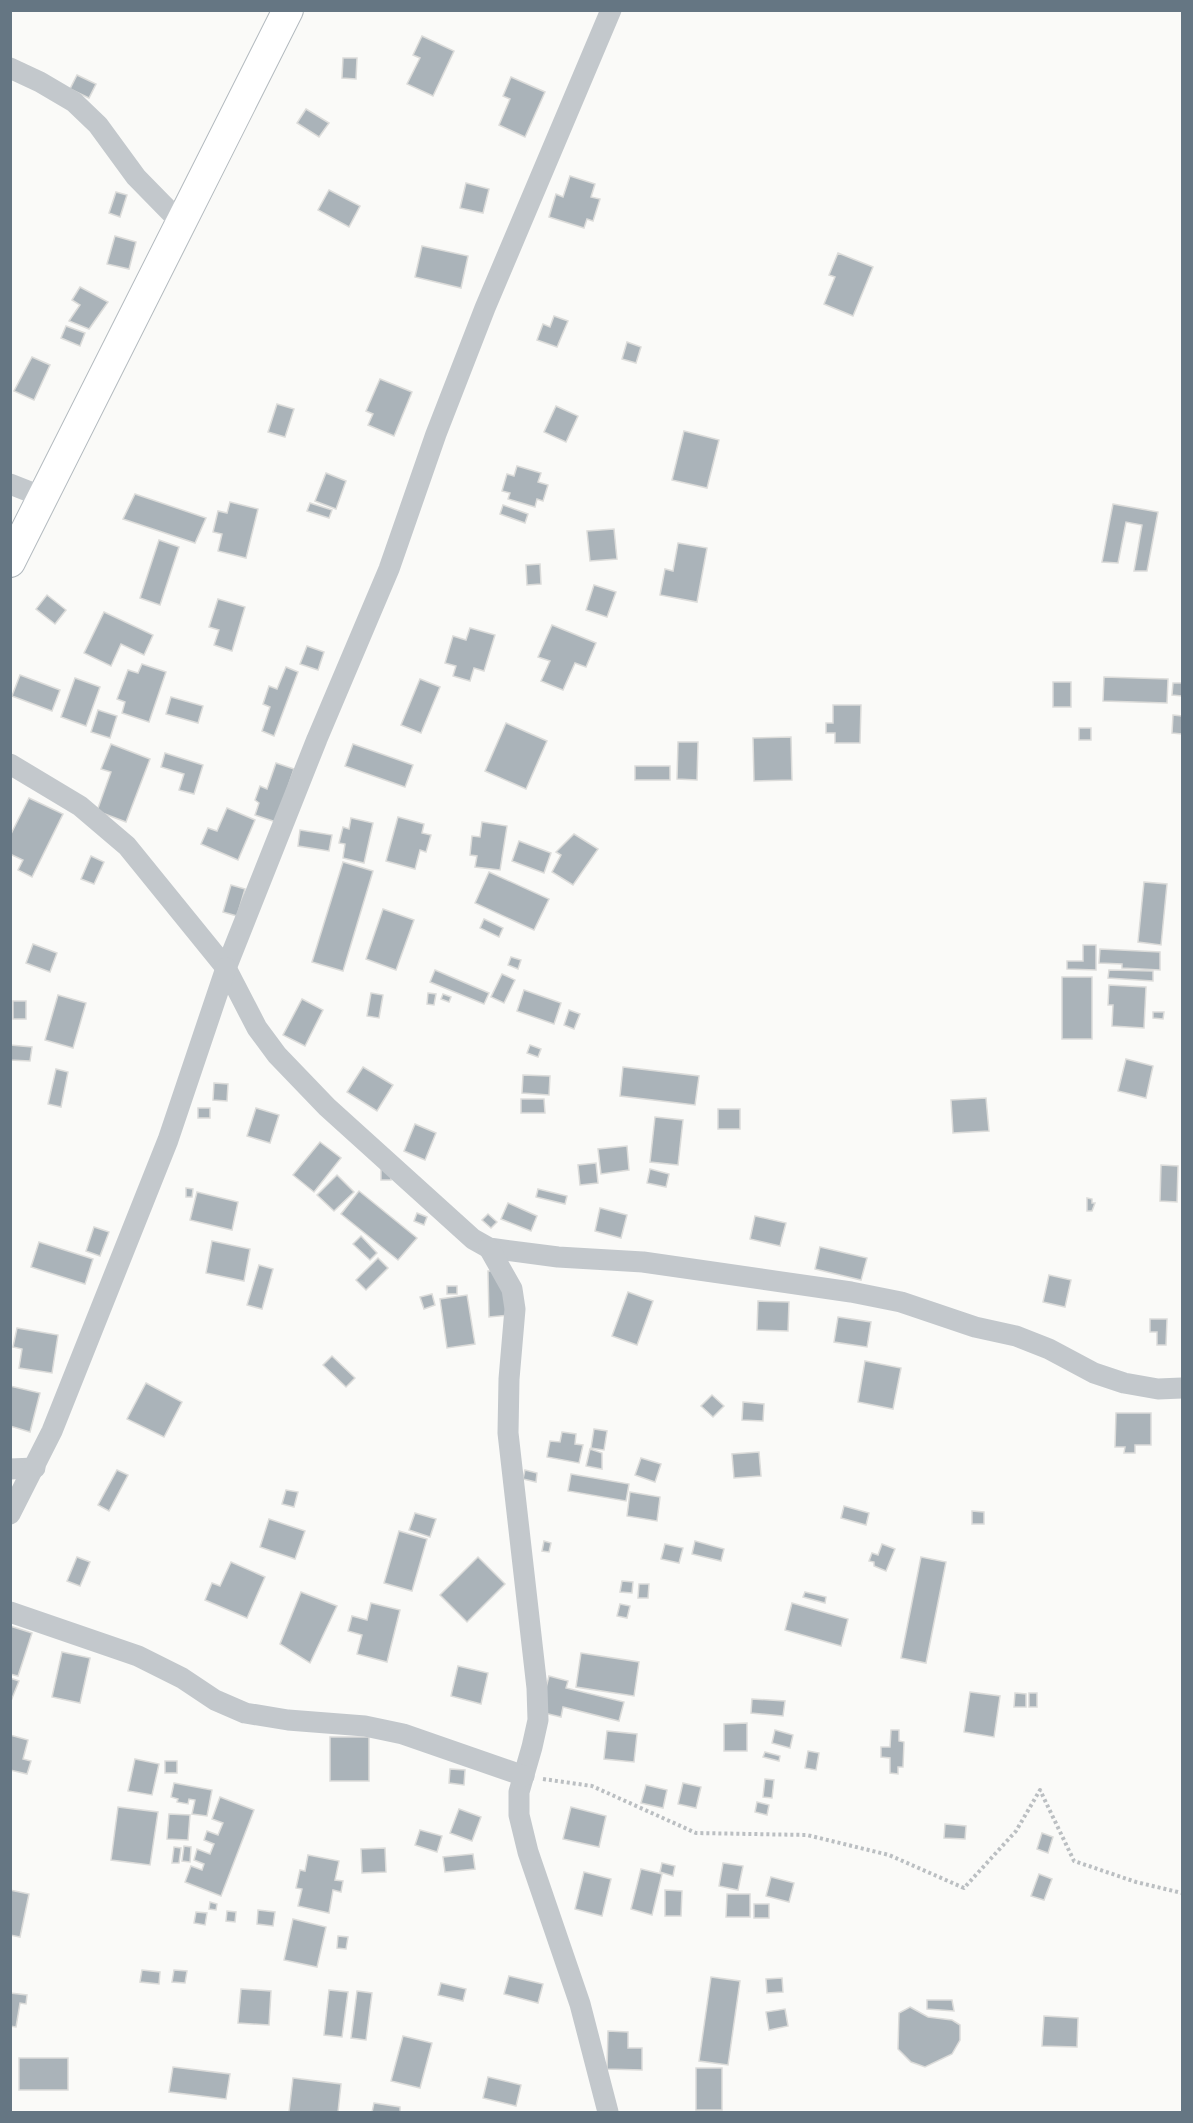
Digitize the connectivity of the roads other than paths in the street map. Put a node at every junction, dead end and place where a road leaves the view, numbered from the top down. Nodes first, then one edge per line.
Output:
1 (288, 10) edge
2 (611, 10) edge
3 (10, 68) edge
4 (182, 224) junction
5 (10, 484) edge
6 (43, 497) junction
7 (10, 562) edge
8 (10, 764) edge
9 (226, 968) junction
10 (489, 1248) junction
11 (1182, 1388) edge
12 (35, 1468) junction
13 (10, 1469) edge
14 (10, 1514) edge
15 (10, 1612) edge
16 (524, 1776) junction
17 (608, 2112) edge

1 - 4 main road
2 - 9 street
3 - 4 street
4 - 6 main road
5 - 6 street
6 - 7 main road
8 - 9 street
9 - 10 street
9 - 12 street
10 - 11 street
10 - 16 street
12 - 13 street
12 - 14 street
15 - 16 street
16 - 17 street

